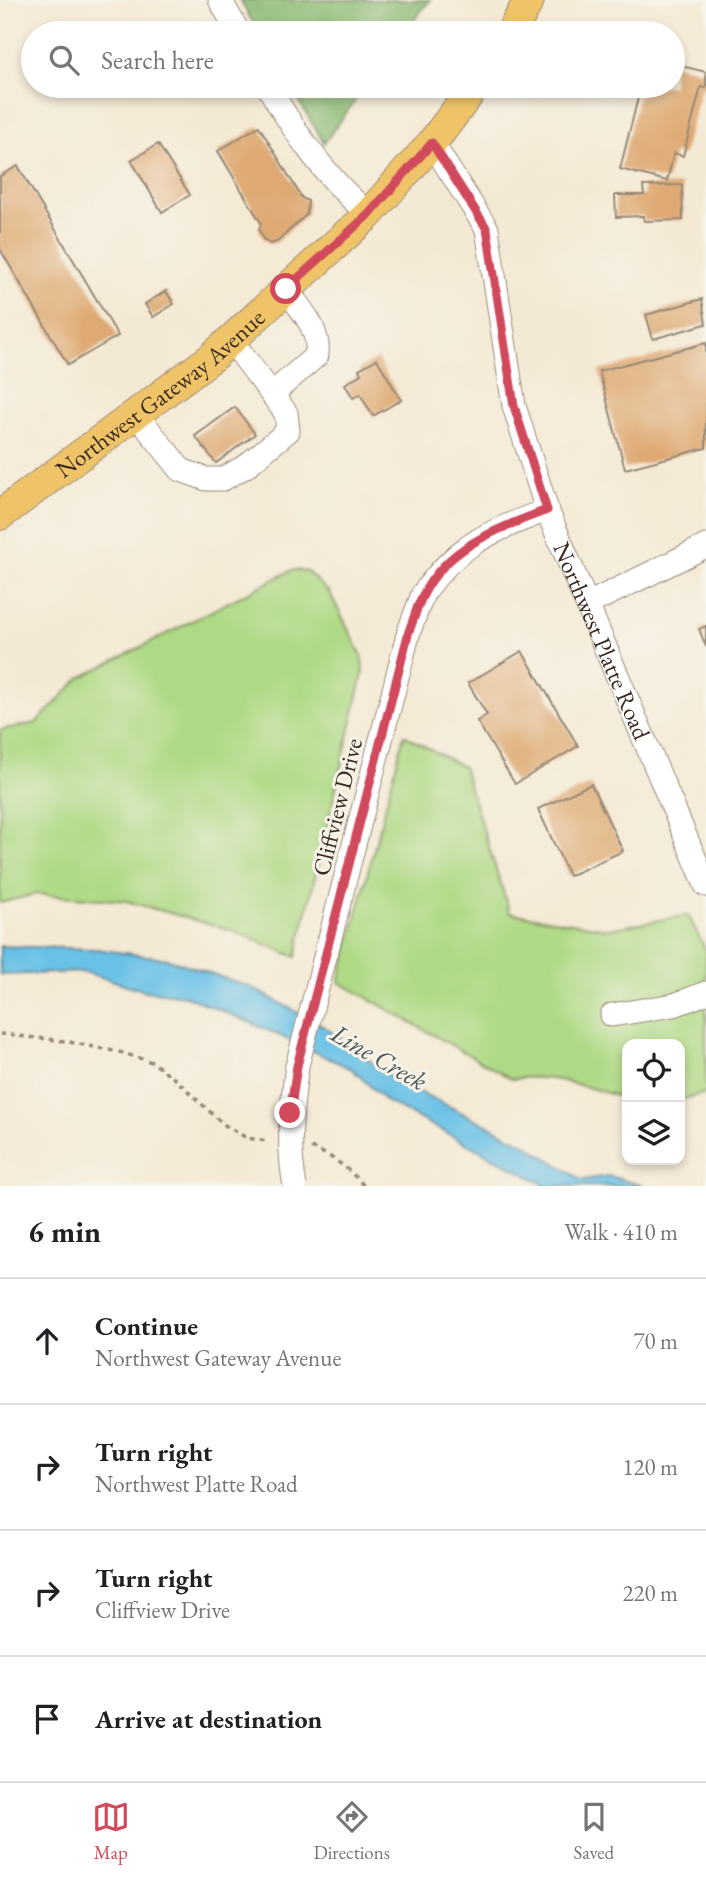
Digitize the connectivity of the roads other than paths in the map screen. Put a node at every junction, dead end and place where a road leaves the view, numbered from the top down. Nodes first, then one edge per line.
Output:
1 (220, 0) edge
2 (529, 0) edge
3 (232, 21) edge
4 (518, 21) edge
5 (275, 98) edge
6 (466, 98) edge
7 (432, 143) junction
8 (369, 214) junction
9 (286, 289) junction
10 (231, 340) junction
11 (272, 394) junction
12 (136, 414) junction
13 (547, 510) junction
14 (0, 514) edge
15 (706, 546) edge
16 (588, 604) junction
17 (706, 885) edge
18 (706, 993) edge
19 (612, 1015) dead end
20 (295, 1186) edge

1 - 3 street
2 - 4 main road
5 - 8 street
6 - 7 main road
7 - 8 main road, Northwest Gateway Avenue
7 - 13 street, Northwest Platte Road
8 - 9 main road, Northwest Gateway Avenue
9 - 10 main road, Northwest Gateway Avenue
9 - 11 street
10 - 11 street
10 - 12 main road, Northwest Gateway Avenue
11 - 12 street
12 - 14 main road, Northwest Gateway Avenue
13 - 16 street, Northwest Platte Road
13 - 20 street, Cliffview Drive, bridge
15 - 16 street
16 - 17 street, Northwest Platte Road
18 - 19 street

